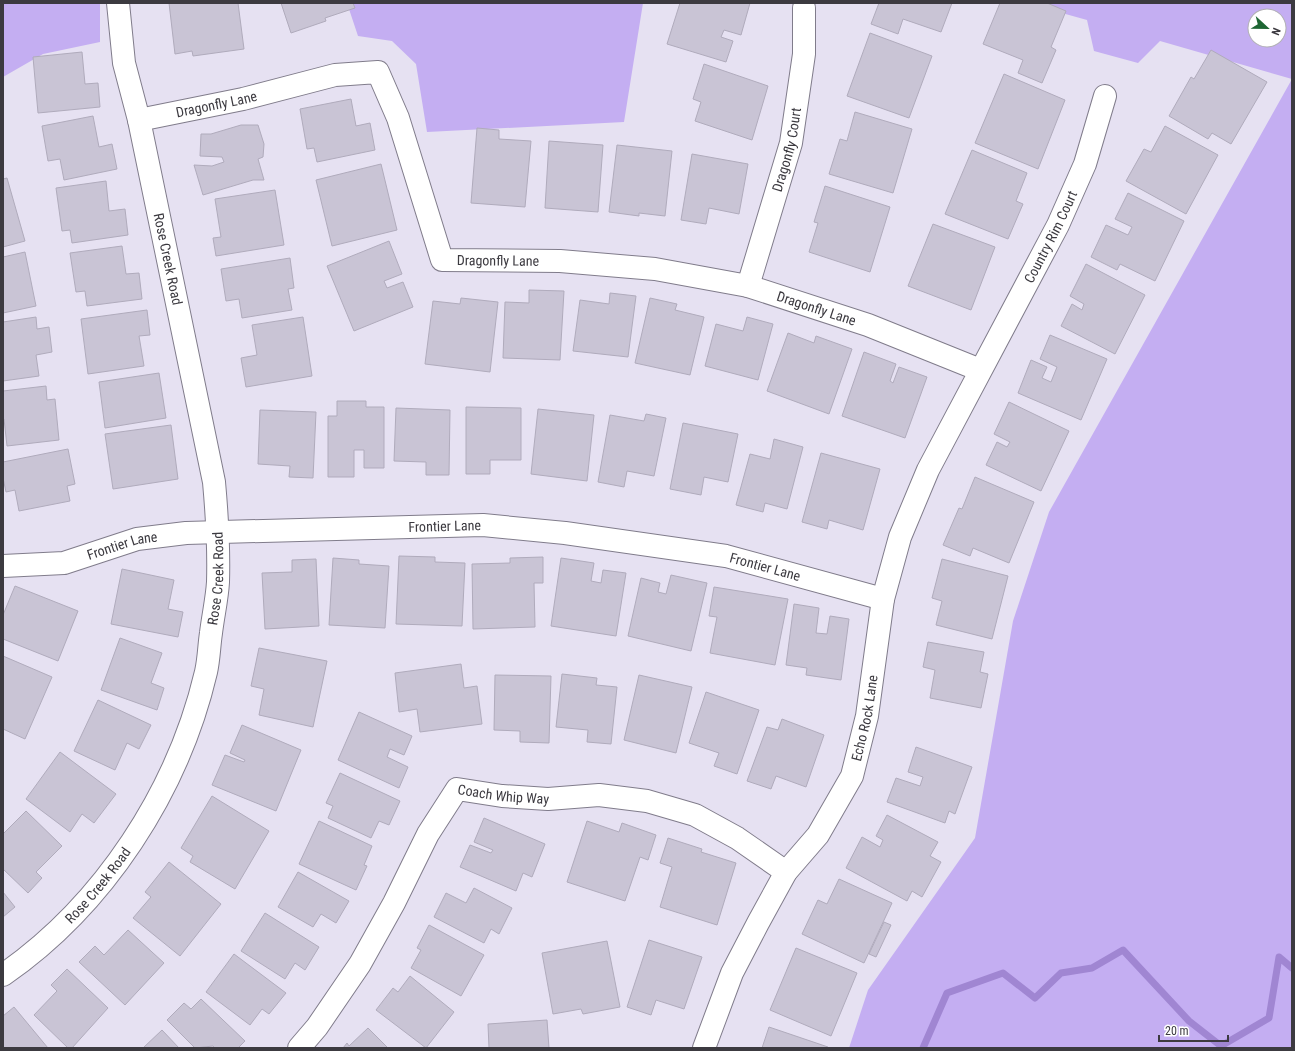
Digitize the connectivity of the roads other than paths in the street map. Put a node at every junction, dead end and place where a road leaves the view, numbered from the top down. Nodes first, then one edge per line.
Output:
1 (118, 3) edge
2 (804, 8) dead end
3 (1105, 96) dead end
4 (139, 120) junction
5 (748, 286) junction
6 (980, 370) junction
7 (218, 532) junction
8 (3, 566) edge
9 (883, 599) junction
10 (786, 872) junction
11 (3, 975) edge
12 (299, 1048) edge
13 (704, 1048) edge

1 - 4 street, Rose Creek Road
2 - 5 street, Dragonfly Court
3 - 6 street, Country Rim Court
4 - 5 street, Dragonfly Lane
4 - 7 street, Rose Creek Road
5 - 6 street, Dragonfly Lane
6 - 9 street, Echo Rock Lane
7 - 8 street, Frontier Lane
7 - 9 street, Frontier Lane
7 - 11 street, Rose Creek Road
9 - 10 street, Echo Rock Lane
10 - 12 street, Coach Whip Way
10 - 13 street, Echo Rock Lane

